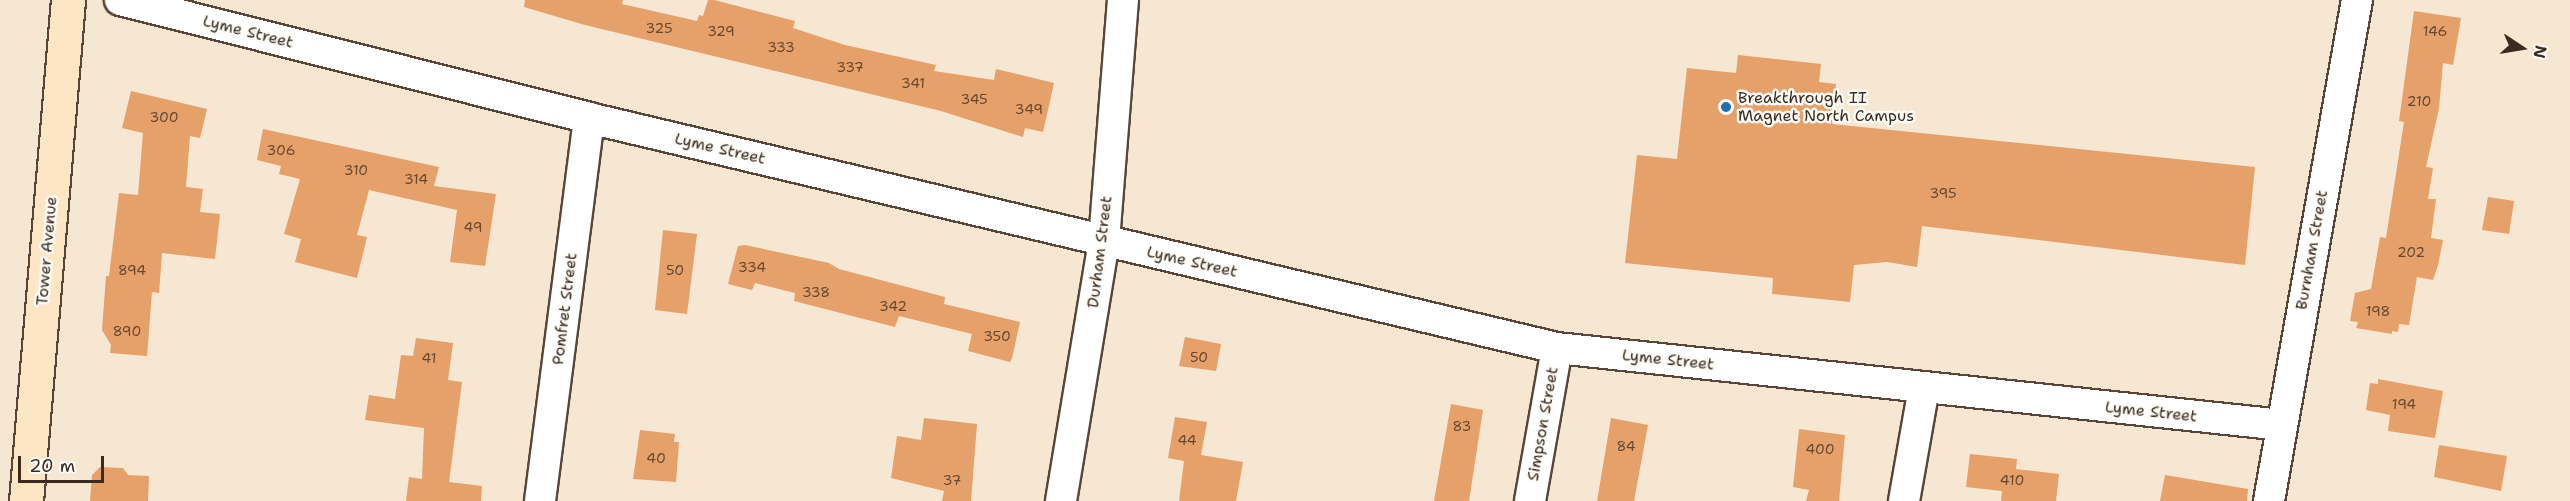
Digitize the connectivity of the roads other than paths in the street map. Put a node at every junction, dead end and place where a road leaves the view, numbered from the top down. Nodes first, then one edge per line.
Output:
1 (68, 0) edge
2 (120, 0) edge
3 (1123, 0) edge
4 (2356, 0) edge
5 (589, 118) junction
6 (1104, 242) junction
7 (1557, 348) junction
8 (1924, 388) junction
9 (2282, 425) junction
10 (26, 501) edge
11 (540, 501) edge
12 (1061, 501) edge
13 (1530, 501) edge
14 (1904, 501) edge
15 (2269, 501) edge

1 - 10 main road, Tower Avenue
2 - 5 street, Lyme Street
3 - 6 street, Durham Street
4 - 9 street, Burnham Street
5 - 6 street, Lyme Street
5 - 11 street, Pomfret Street
6 - 7 street, Lyme Street
6 - 12 street, Durham Street
7 - 8 street, Lyme Street
7 - 13 street, Simpson Street
8 - 9 street, Lyme Street
8 - 14 street
9 - 15 street, Burnham Street

